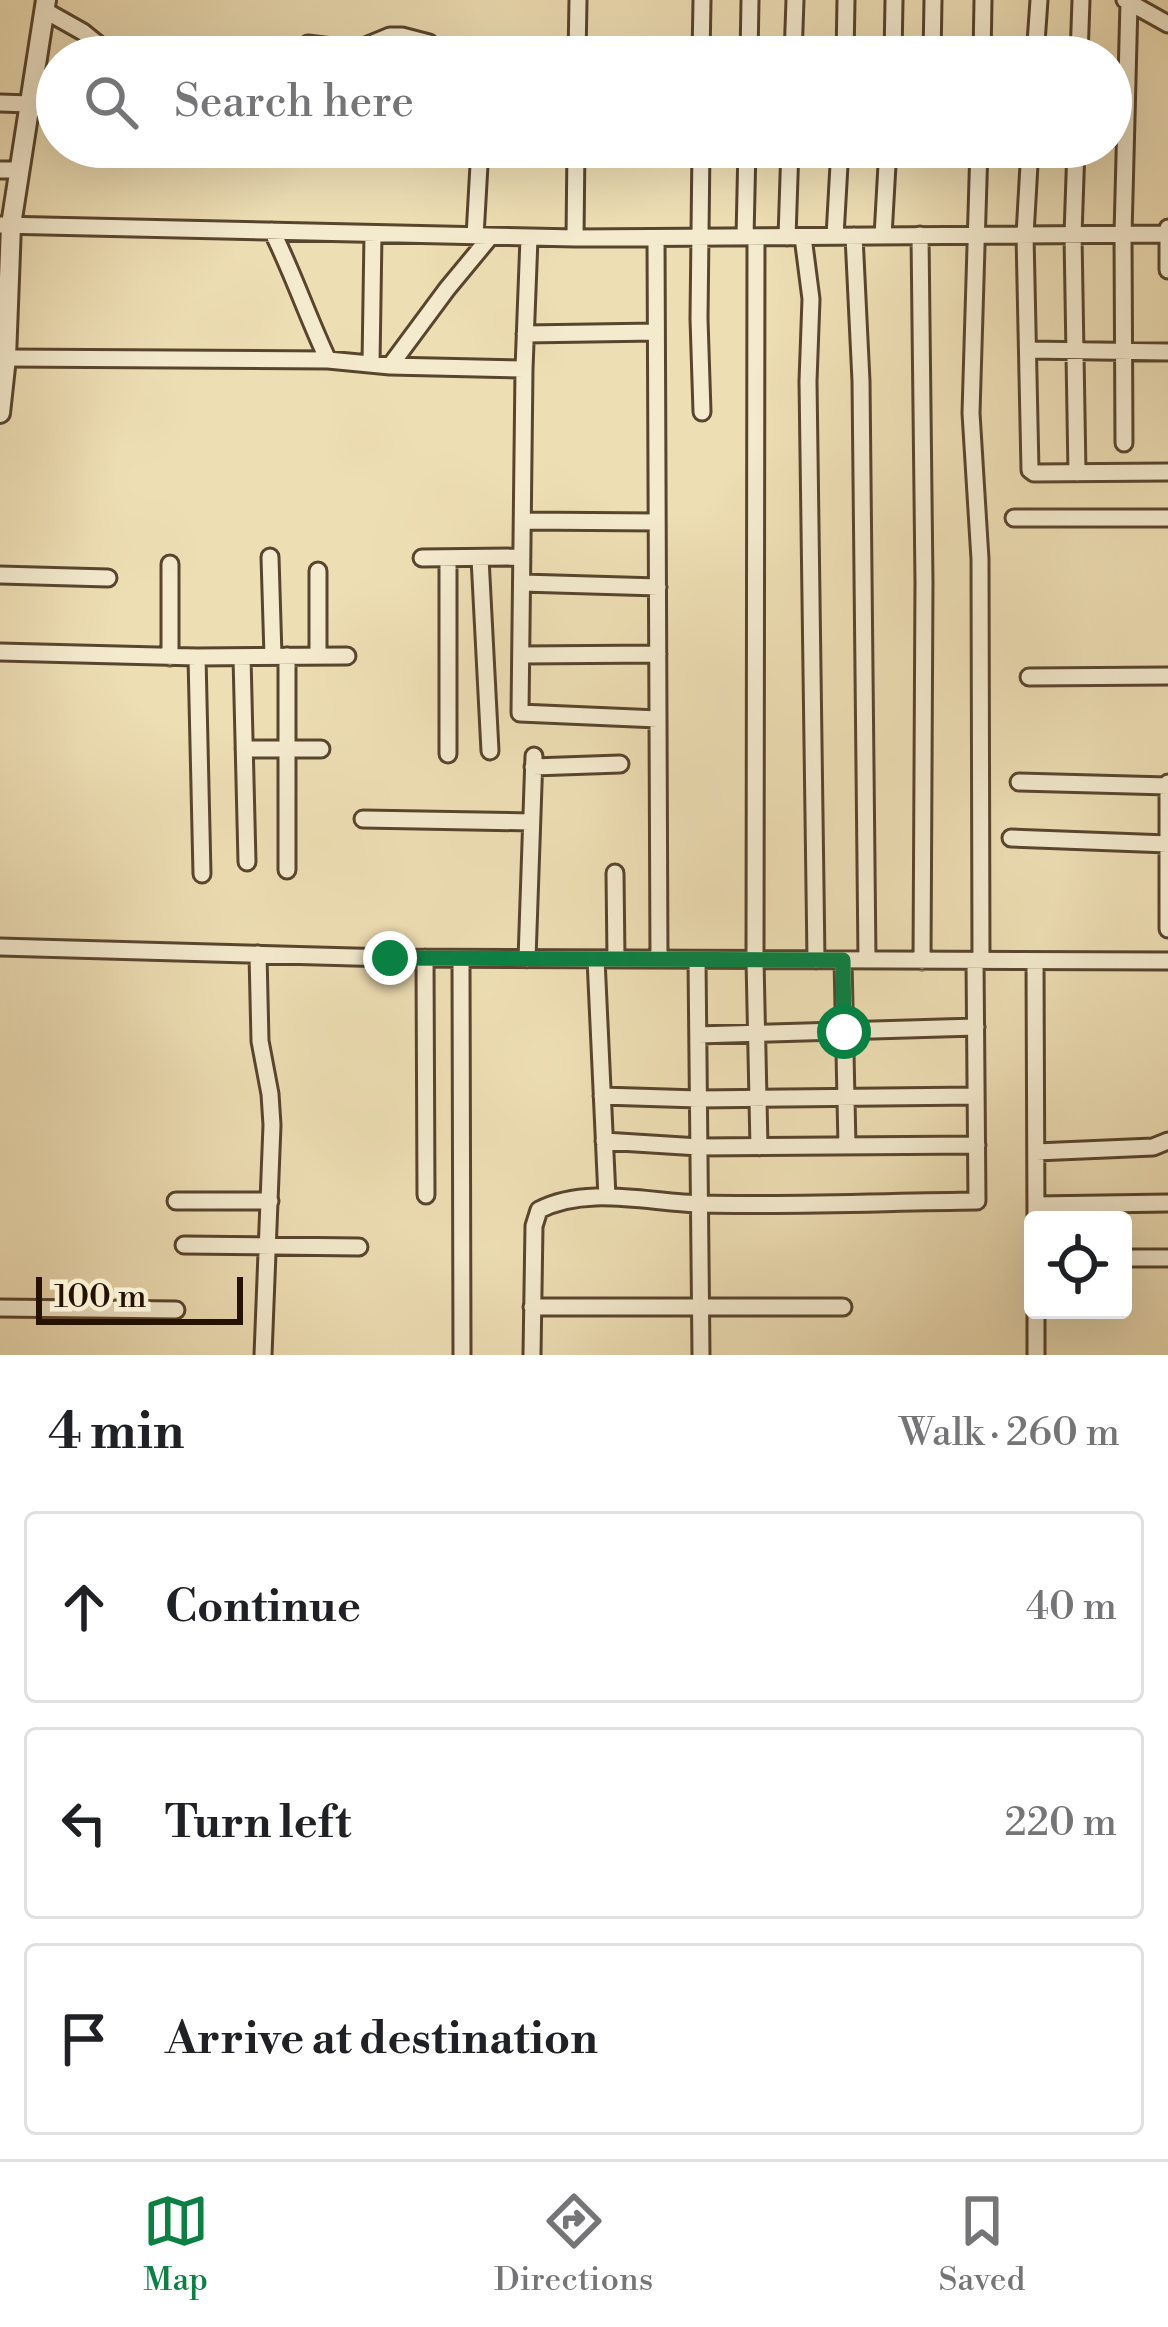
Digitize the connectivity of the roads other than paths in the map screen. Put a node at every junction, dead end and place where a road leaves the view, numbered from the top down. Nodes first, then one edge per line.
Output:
1 (578, 0) edge
2 (701, 0) edge
3 (750, 0) edge
4 (795, 0) edge
5 (845, 0) edge
6 (894, 0) edge
7 (933, 0) edge
8 (983, 0) edge
9 (1039, 0) edge
10 (1081, 0) edge
11 (1127, 1) edge
12 (45, 5) edge
13 (1148, 6) edge
14 (1168, 24) edge
15 (41, 36) edge
16 (88, 36) edge
17 (577, 36) edge
18 (701, 36) edge
19 (749, 36) edge
20 (794, 36) edge
21 (845, 36) edge
22 (893, 36) edge
23 (932, 36) edge
24 (982, 36) edge
25 (1036, 36) edge
26 (1080, 36) edge
27 (1126, 36) edge
28 (36, 69) edge
29 (0, 103) edge
30 (31, 104) junction
31 (480, 168) edge
32 (576, 168) edge
33 (701, 168) edge
34 (748, 168) edge
35 (791, 168) edge
36 (839, 168) edge
37 (887, 168) edge
38 (979, 168) edge
39 (1029, 168) edge
40 (1075, 168) edge
41 (1124, 168) edge
42 (9, 170) edge
43 (5, 225) edge
44 (1168, 225) edge
45 (272, 232) junction
46 (373, 234) junction
47 (977, 234) junction
48 (1123, 234) junction
49 (1168, 234) edge
50 (920, 235) junction
51 (1025, 235) junction
52 (1073, 235) junction
53 (835, 236) junction
54 (854, 236) junction
55 (883, 236) junction
56 (482, 237) junction
57 (701, 237) junction
58 (750, 237) junction
59 (795, 237) junction
60 (529, 238) junction
61 (575, 238) junction
62 (656, 238) junction
63 (1168, 270) edge
64 (656, 332) junction
65 (525, 334) junction
66 (1028, 350) junction
67 (1075, 350) junction
68 (1122, 351) junction
69 (1168, 352) edge
70 (5, 358) junction
71 (328, 360) junction
72 (371, 364) junction
73 (390, 366) junction
74 (524, 369) junction
75 (702, 412) dead end
76 (0, 413) edge
77 (1124, 443) dead end
78 (1168, 472) edge
79 (1077, 473) junction
80 (1014, 518) dead end
81 (1168, 518) edge
82 (523, 521) junction
83 (657, 522) junction
84 (522, 556) junction
85 (270, 557) dead end
86 (481, 557) junction
87 (422, 558) dead end
88 (448, 558) junction
89 (170, 564) dead end
90 (317, 572) dead end
91 (0, 574) edge
92 (108, 578) dead end
93 (522, 583) junction
94 (658, 587) junction
95 (0, 652) edge
96 (658, 654) junction
97 (521, 655) junction
98 (280, 656) junction
99 (317, 656) junction
100 (346, 656) dead end
101 (170, 657) junction
102 (197, 657) junction
103 (242, 657) junction
104 (1168, 676) edge
105 (1029, 677) dead end
106 (658, 719) junction
107 (320, 748) dead end
108 (244, 749) junction
109 (287, 749) junction
110 (490, 751) dead end
111 (448, 754) dead end
112 (620, 764) dead end
113 (1019, 782) dead end
114 (1168, 784) edge
115 (364, 819) dead end
116 (531, 822) junction
117 (1011, 838) dead end
118 (1168, 844) edge
119 (248, 862) dead end
120 (287, 870) dead end
121 (615, 873) dead end
122 (202, 874) dead end
123 (1167, 896) edge
124 (1168, 929) edge
125 (0, 947) edge
126 (258, 954) junction
127 (425, 958) junction
128 (461, 958) junction
129 (526, 959) junction
130 (596, 959) junction
131 (616, 959) junction
132 (659, 959) junction
133 (697, 960) junction
134 (755, 960) junction
135 (816, 960) junction
136 (843, 960) junction
137 (867, 960) junction
138 (922, 961) junction
139 (978, 961) junction
140 (1035, 961) junction
141 (1168, 961) edge
142 (976, 1027) junction
143 (844, 1032) junction
144 (757, 1033) junction
145 (698, 1035) junction
146 (602, 1096) junction
147 (976, 1096) junction
148 (845, 1098) junction
149 (698, 1099) junction
150 (758, 1099) junction
151 (604, 1141) junction
152 (1168, 1142) edge
153 (977, 1145) junction
154 (847, 1146) junction
155 (699, 1147) junction
156 (759, 1147) junction
157 (1036, 1152) junction
158 (426, 1195) dead end
159 (607, 1197) junction
160 (176, 1201) dead end
161 (270, 1201) junction
162 (1168, 1203) edge
163 (699, 1204) junction
164 (1036, 1211) edge
165 (1062, 1211) edge
166 (184, 1245) dead end
167 (267, 1246) junction
168 (359, 1247) dead end
169 (1132, 1258) edge
170 (1168, 1258) edge
171 (700, 1306) junction
172 (532, 1307) junction
173 (843, 1307) dead end
174 (0, 1308) edge
175 (176, 1310) dead end
176 (1036, 1319) edge
177 (263, 1355) edge
178 (462, 1355) edge
179 (532, 1355) edge
180 (700, 1355) edge
181 (1036, 1355) edge

1 - 17 street
2 - 18 street
3 - 19 street
4 - 20 street
5 - 21 street
6 - 22 street
7 - 23 street
8 - 24 street
9 - 25 street
10 - 26 street
11 - 13 street
11 - 27 street
12 - 15 street
12 - 16 street
13 - 14 street
28 - 30 street
29 - 30 street
30 - 42 street
31 - 56 street
32 - 61 street
33 - 57 street
34 - 58 street
35 - 59 street
36 - 53 street
37 - 55 street
38 - 47 street
39 - 51 street
40 - 52 street
41 - 48 street
42 - 43 street
43 - 45 street
43 - 70 street
44 - 49 street
45 - 46 street
45 - 71 street
46 - 56 street
46 - 72 street
47 - 50 street
47 - 51 street
47 - 139 street
48 - 49 street
48 - 52 street
48 - 68 street
49 - 63 street
50 - 55 street
50 - 138 street
51 - 52 street
51 - 66 street
52 - 67 street
53 - 54 street
53 - 59 street
54 - 55 street
54 - 137 street
56 - 60 street
56 - 73 street
57 - 58 street
57 - 62 street
57 - 75 street
58 - 59 street
58 - 134 street
59 - 135 street
60 - 61 street
60 - 65 street
61 - 62 street
62 - 64 street
64 - 65 street
64 - 83 street
65 - 74 street
66 - 67 street
66 - 79 street
67 - 68 street
67 - 79 street
68 - 69 street
68 - 77 street
70 - 71 street
70 - 76 street
71 - 72 street
72 - 73 street
73 - 74 street
74 - 82 street
78 - 79 street
80 - 81 street
82 - 83 street
82 - 84 street
83 - 94 street
84 - 86 street
84 - 93 street
85 - 98 street
86 - 88 street
86 - 110 street
87 - 88 street
88 - 111 street
89 - 101 street
90 - 99 street
91 - 92 street
93 - 94 street
93 - 97 street
94 - 96 street
95 - 101 street
96 - 97 street
96 - 106 street
97 - 106 street
98 - 99 street
98 - 103 street
98 - 109 street
99 - 100 street
101 - 102 street
102 - 103 street
102 - 122 street
103 - 108 street
104 - 105 street
106 - 132 street
107 - 109 street
108 - 109 street
108 - 119 street
109 - 120 street
112 - 116 street
113 - 114 street
114 - 118 street
115 - 116 street
116 - 129 street
117 - 118 street
118 - 123 street
121 - 131 street
123 - 124 street
125 - 126 street
126 - 127 street
126 - 161 street
127 - 128 street
127 - 158 street
128 - 129 street
128 - 178 street
129 - 130 street
130 - 131 street
130 - 146 street
131 - 132 street
132 - 133 street
133 - 134 street
133 - 145 street
134 - 135 street
134 - 144 street
135 - 136 street
136 - 137 street
136 - 143 street
137 - 138 street
138 - 139 street
139 - 140 street
139 - 142 street
140 - 141 street
140 - 157 street
142 - 143 street
142 - 147 street
143 - 144 street
143 - 148 street
144 - 145 street
144 - 150 street
145 - 149 street
146 - 149 street
146 - 151 street
147 - 148 street
147 - 153 street
148 - 150 street
148 - 154 street
149 - 150 street
149 - 155 street
150 - 156 street
151 - 155 street
151 - 159 street
152 - 157 street
153 - 154 street
153 - 163 street
154 - 156 street
155 - 156 street
155 - 163 street
157 - 164 street
159 - 163 street
159 - 172 street
160 - 161 street
161 - 167 street
162 - 165 street
163 - 171 street
166 - 167 street
167 - 168 street
167 - 177 street
169 - 170 street
171 - 172 street
171 - 173 street
171 - 180 street
172 - 179 street
174 - 175 street
176 - 181 street

